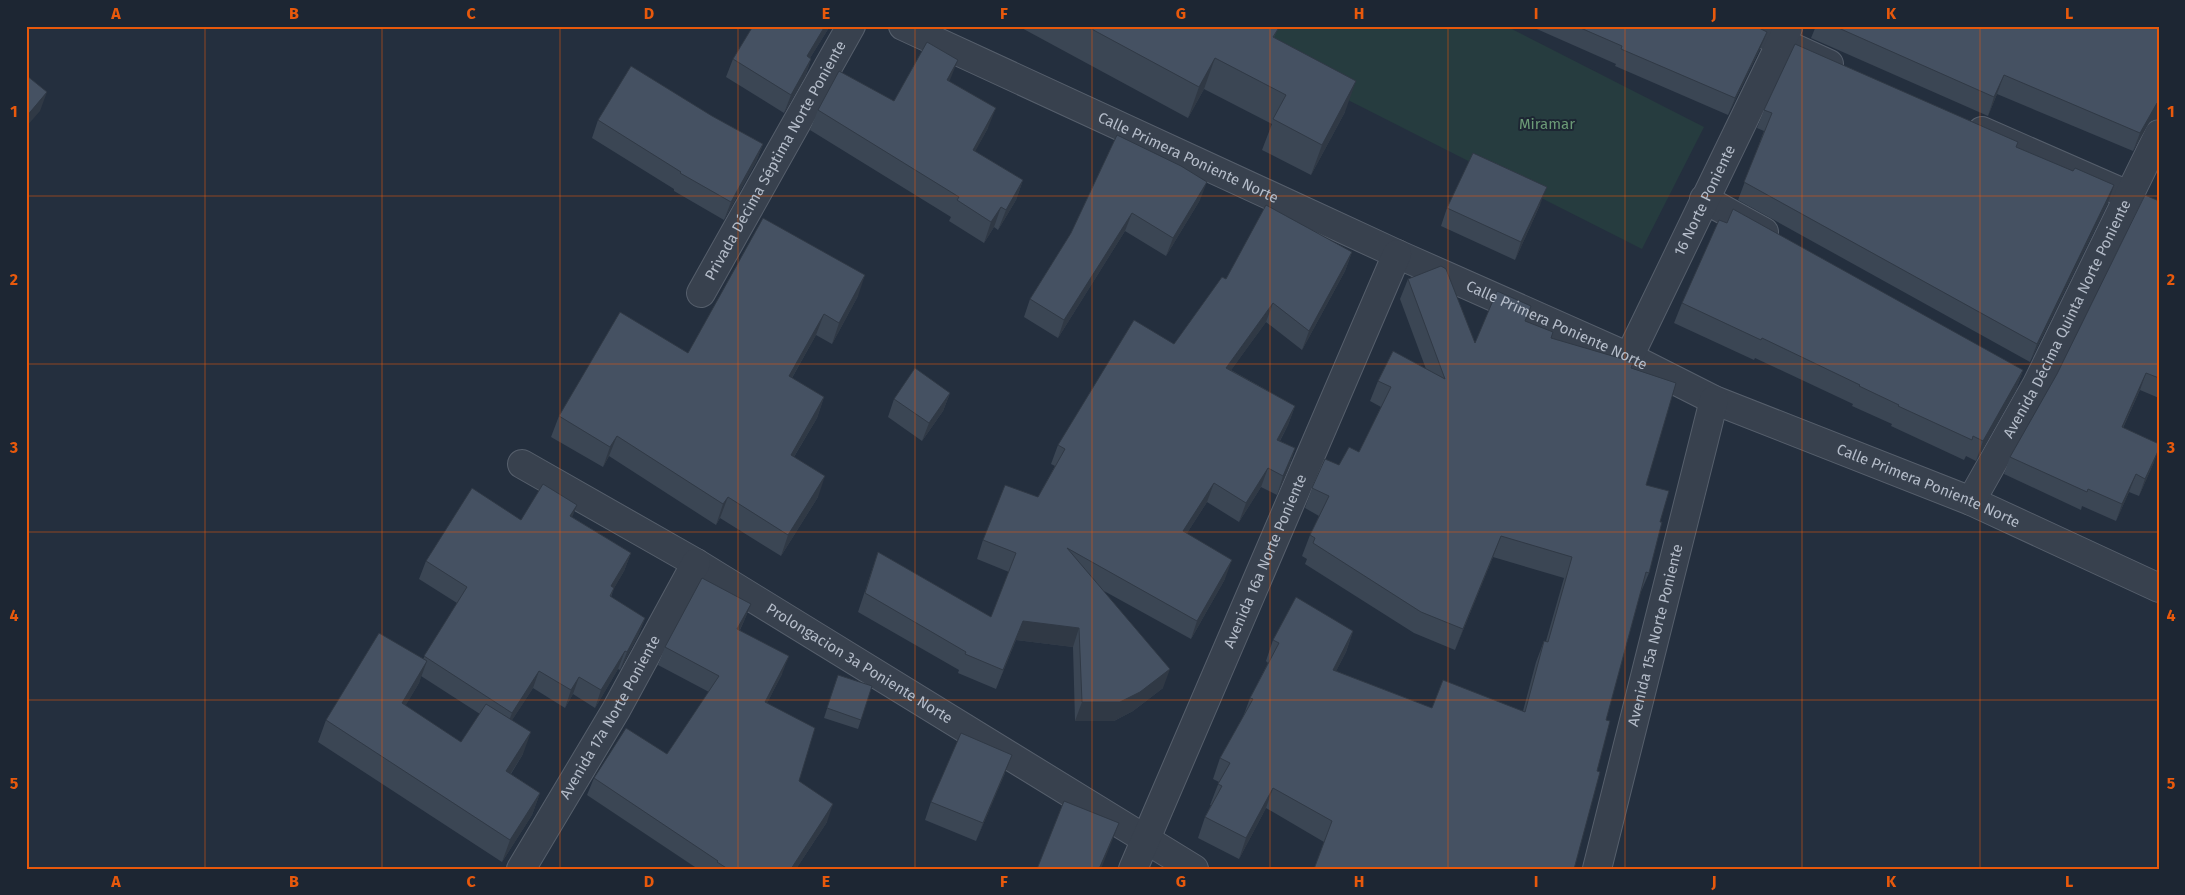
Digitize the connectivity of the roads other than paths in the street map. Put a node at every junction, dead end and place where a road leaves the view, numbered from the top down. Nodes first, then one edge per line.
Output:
1 (851, 26) edge
2 (903, 26) edge
3 (1746, 26) edge
4 (1785, 34) edge
5 (1853, 75) edge
6 (1963, 123) edge
7 (2159, 134) edge
8 (2128, 195) junction
9 (1704, 199) junction
10 (1790, 246) edge
11 (1397, 254) junction
12 (702, 293) dead end
13 (1629, 357) junction
14 (2012, 369) edge
15 (2037, 384) junction
16 (1714, 400) junction
17 (522, 464) dead end
18 (1970, 501) junction
19 (696, 563) junction
20 (2159, 588) edge
21 (1146, 838) junction
22 (522, 869) edge
23 (1133, 869) edge
24 (1194, 869) edge
25 (1597, 869) edge

1 - 12 street, Privada Décima Séptima Norte Poniente
2 - 11 street, Calle Primera Poniente Norte
3 - 4 street
4 - 5 street
4 - 9 street, 16 Norte Poniente
6 - 8 street
7 - 8 street, Avenida Décima Quinta Norte Poniente
8 - 15 street, Avenida Décima Quinta Norte Poniente
9 - 10 street
9 - 13 street, 16 Norte Poniente
11 - 13 street, Calle Primera Poniente Norte
11 - 21 street, Avenida 16a Norte Poniente
13 - 16 street, Calle Primera Poniente Norte
14 - 15 street
15 - 18 street, Avenida Décima Quinta Norte Poniente
16 - 18 street, Calle Primera Poniente Norte
16 - 25 street, Avenida 15a Norte Poniente
17 - 19 street, Prolongacion 3a Poniente Norte
18 - 20 street, Calle Primera Poniente Norte
19 - 21 street, Prolongacion 3a Poniente Norte
19 - 22 street, Avenida 17a Norte Poniente
21 - 23 street, Avenida 16a Norte Poniente
21 - 24 street, Prolongacion 3a Poniente Norte

